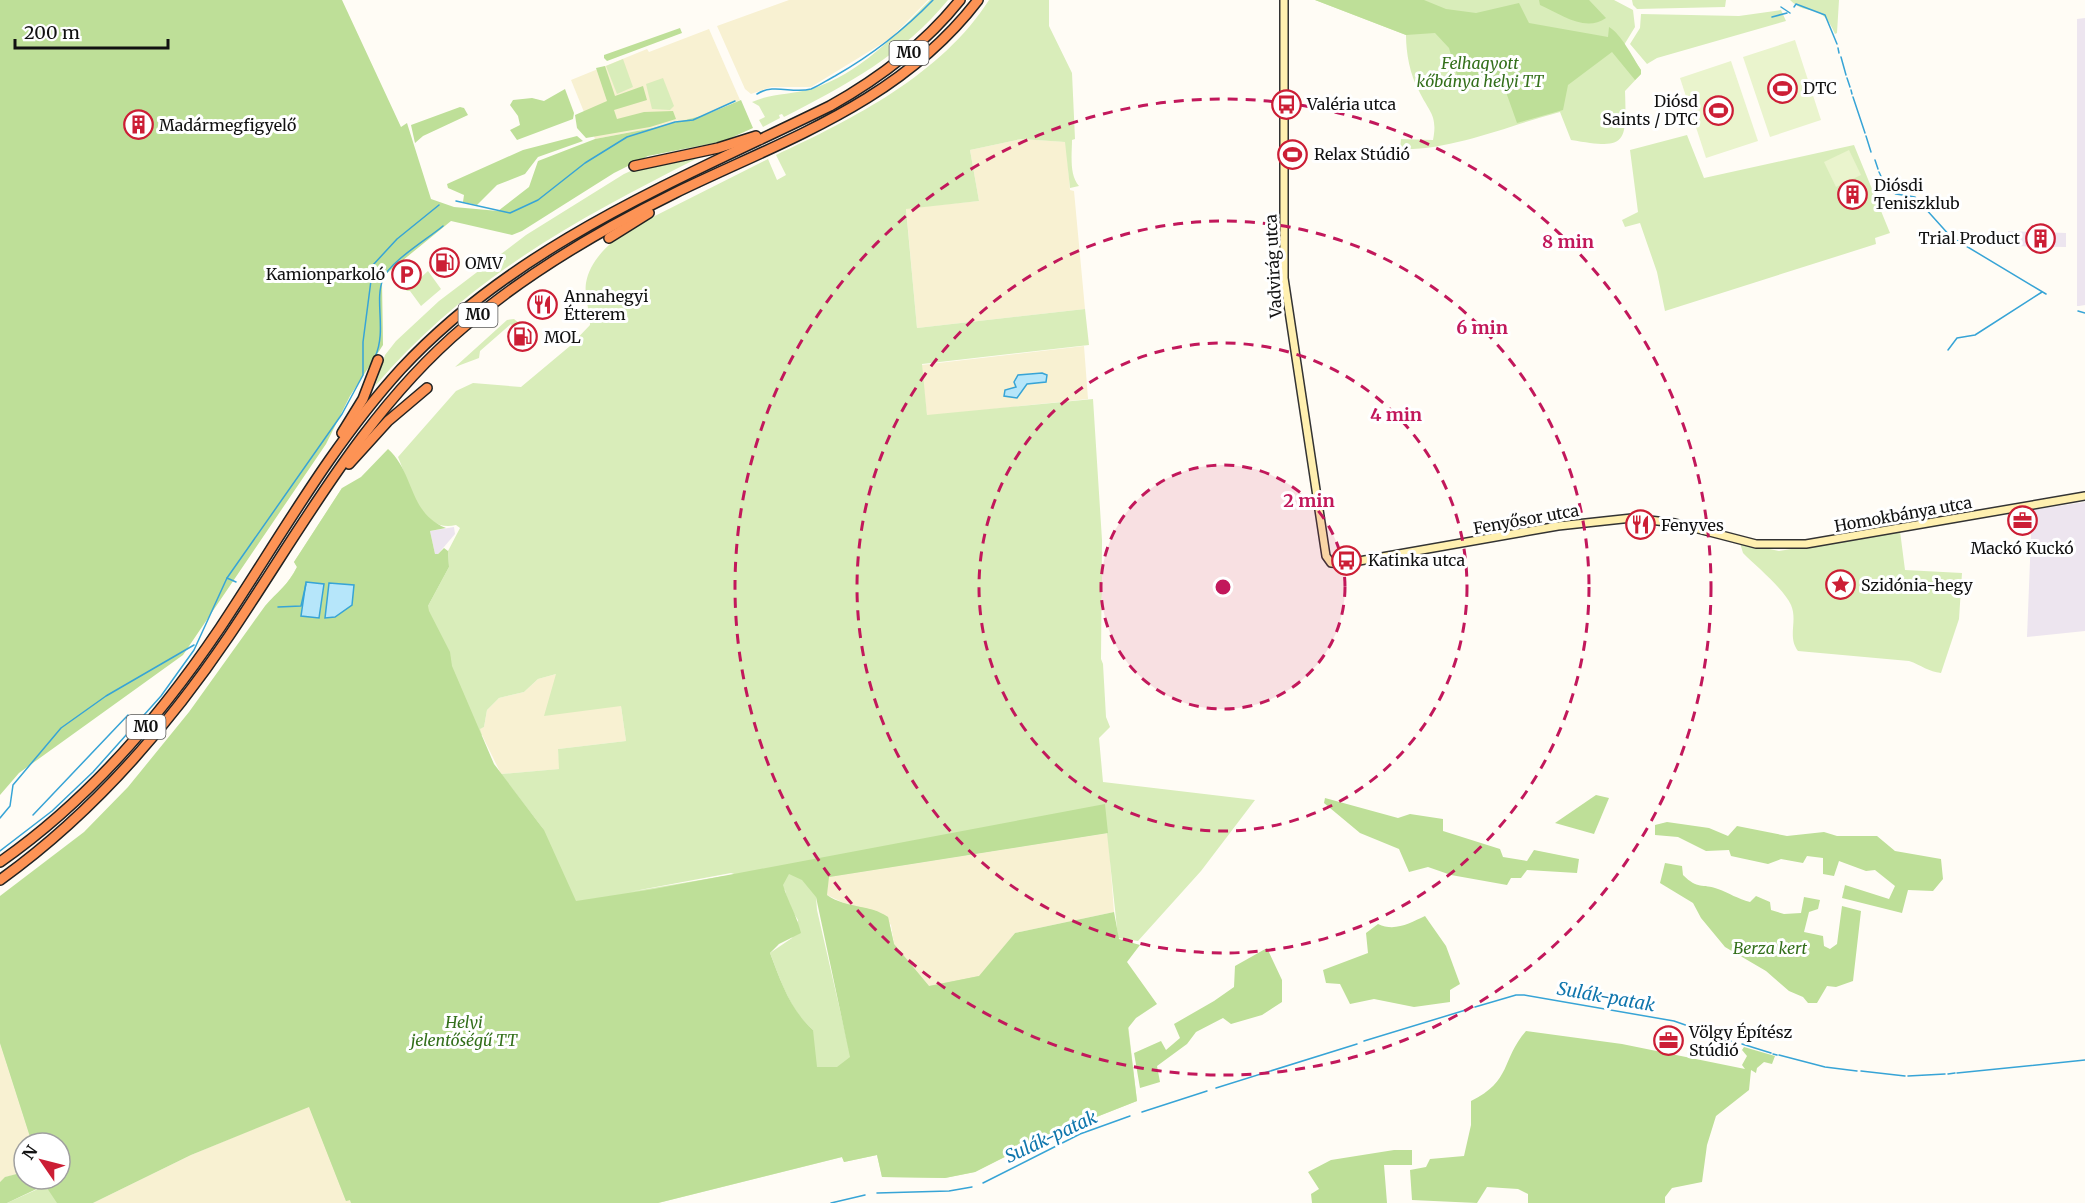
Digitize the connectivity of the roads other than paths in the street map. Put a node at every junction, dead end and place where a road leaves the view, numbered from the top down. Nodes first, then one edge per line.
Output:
1 (960, 0) edge
2 (978, 0) edge
3 (1284, 0) edge
4 (770, 134) junction
5 (634, 166) dead end
6 (672, 195) junction
7 (609, 238) dead end
8 (378, 360) dead end
9 (427, 388) dead end
10 (328, 462) junction
11 (328, 485) junction
12 (2085, 496) edge
13 (1725, 536) joint
14 (1331, 563) joint
15 (0, 862) edge
16 (0, 880) edge

1 - 4 highway, M0
2 - 6 highway, M0
3 - 14 street, Vadvirág utca
4 - 5 highway
4 - 10 highway, M0
6 - 7 highway
6 - 11 highway, M0
8 - 10 highway
9 - 11 highway
10 - 15 highway, M0
11 - 16 highway, M0
12 - 13 street, Homokbánya utca
13 - 14 street, Fenyősor utca

